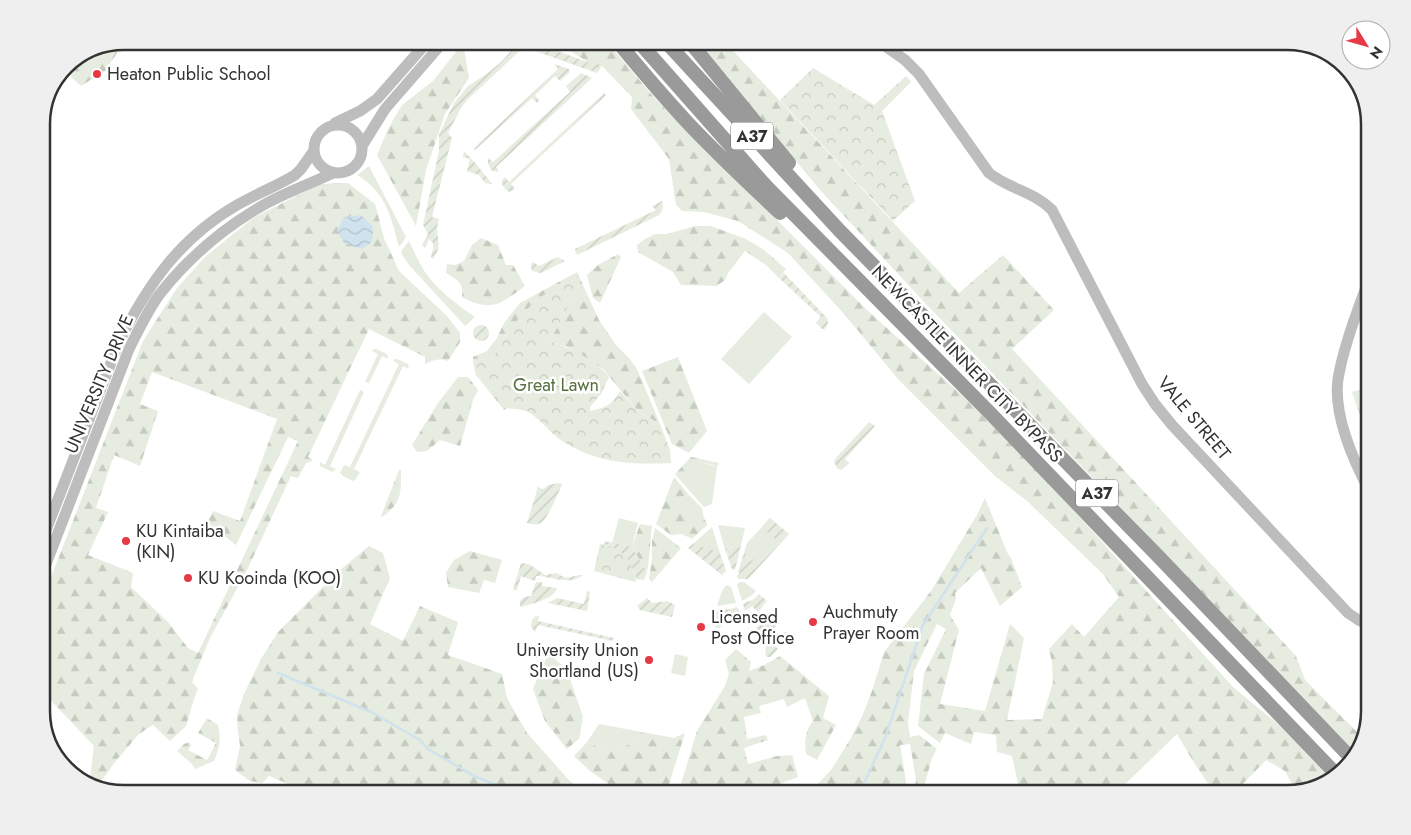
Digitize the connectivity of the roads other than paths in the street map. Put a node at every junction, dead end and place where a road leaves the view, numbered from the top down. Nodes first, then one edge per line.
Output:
1 (420, 50) edge
2 (436, 50) edge
3 (625, 50) edge
4 (646, 50) edge
5 (673, 50) edge
6 (697, 50) edge
7 (891, 50) edge
8 (331, 125) junction
9 (362, 146) junction
10 (313, 152) junction
11 (333, 173) junction
12 (839, 230) junction
13 (1361, 302) edge
14 (881, 303) junction
15 (1361, 474) edge
16 (50, 520) edge
17 (50, 554) edge
18 (1361, 621) edge
19 (1347, 754) edge
20 (1332, 770) edge

1 - 8 main road
2 - 9 main road
3 - 14 highway
4 - 14 highway, NEWCASTLE INNER CITY BYPASS / A37
5 - 12 highway, NEWCASTLE INNER CITY BYPASS / A37
6 - 12 highway
7 - 18 main road, VALE STREET
8 - 9 main road
8 - 10 main road
9 - 11 main road
10 - 11 main road
10 - 16 main road, UNIVERSITY DRIVE
11 - 17 main road, UNIVERSITY DRIVE
12 - 19 highway, NEWCASTLE INNER CITY BYPASS / A37
13 - 15 main road
14 - 20 highway, NEWCASTLE INNER CITY BYPASS / A37

